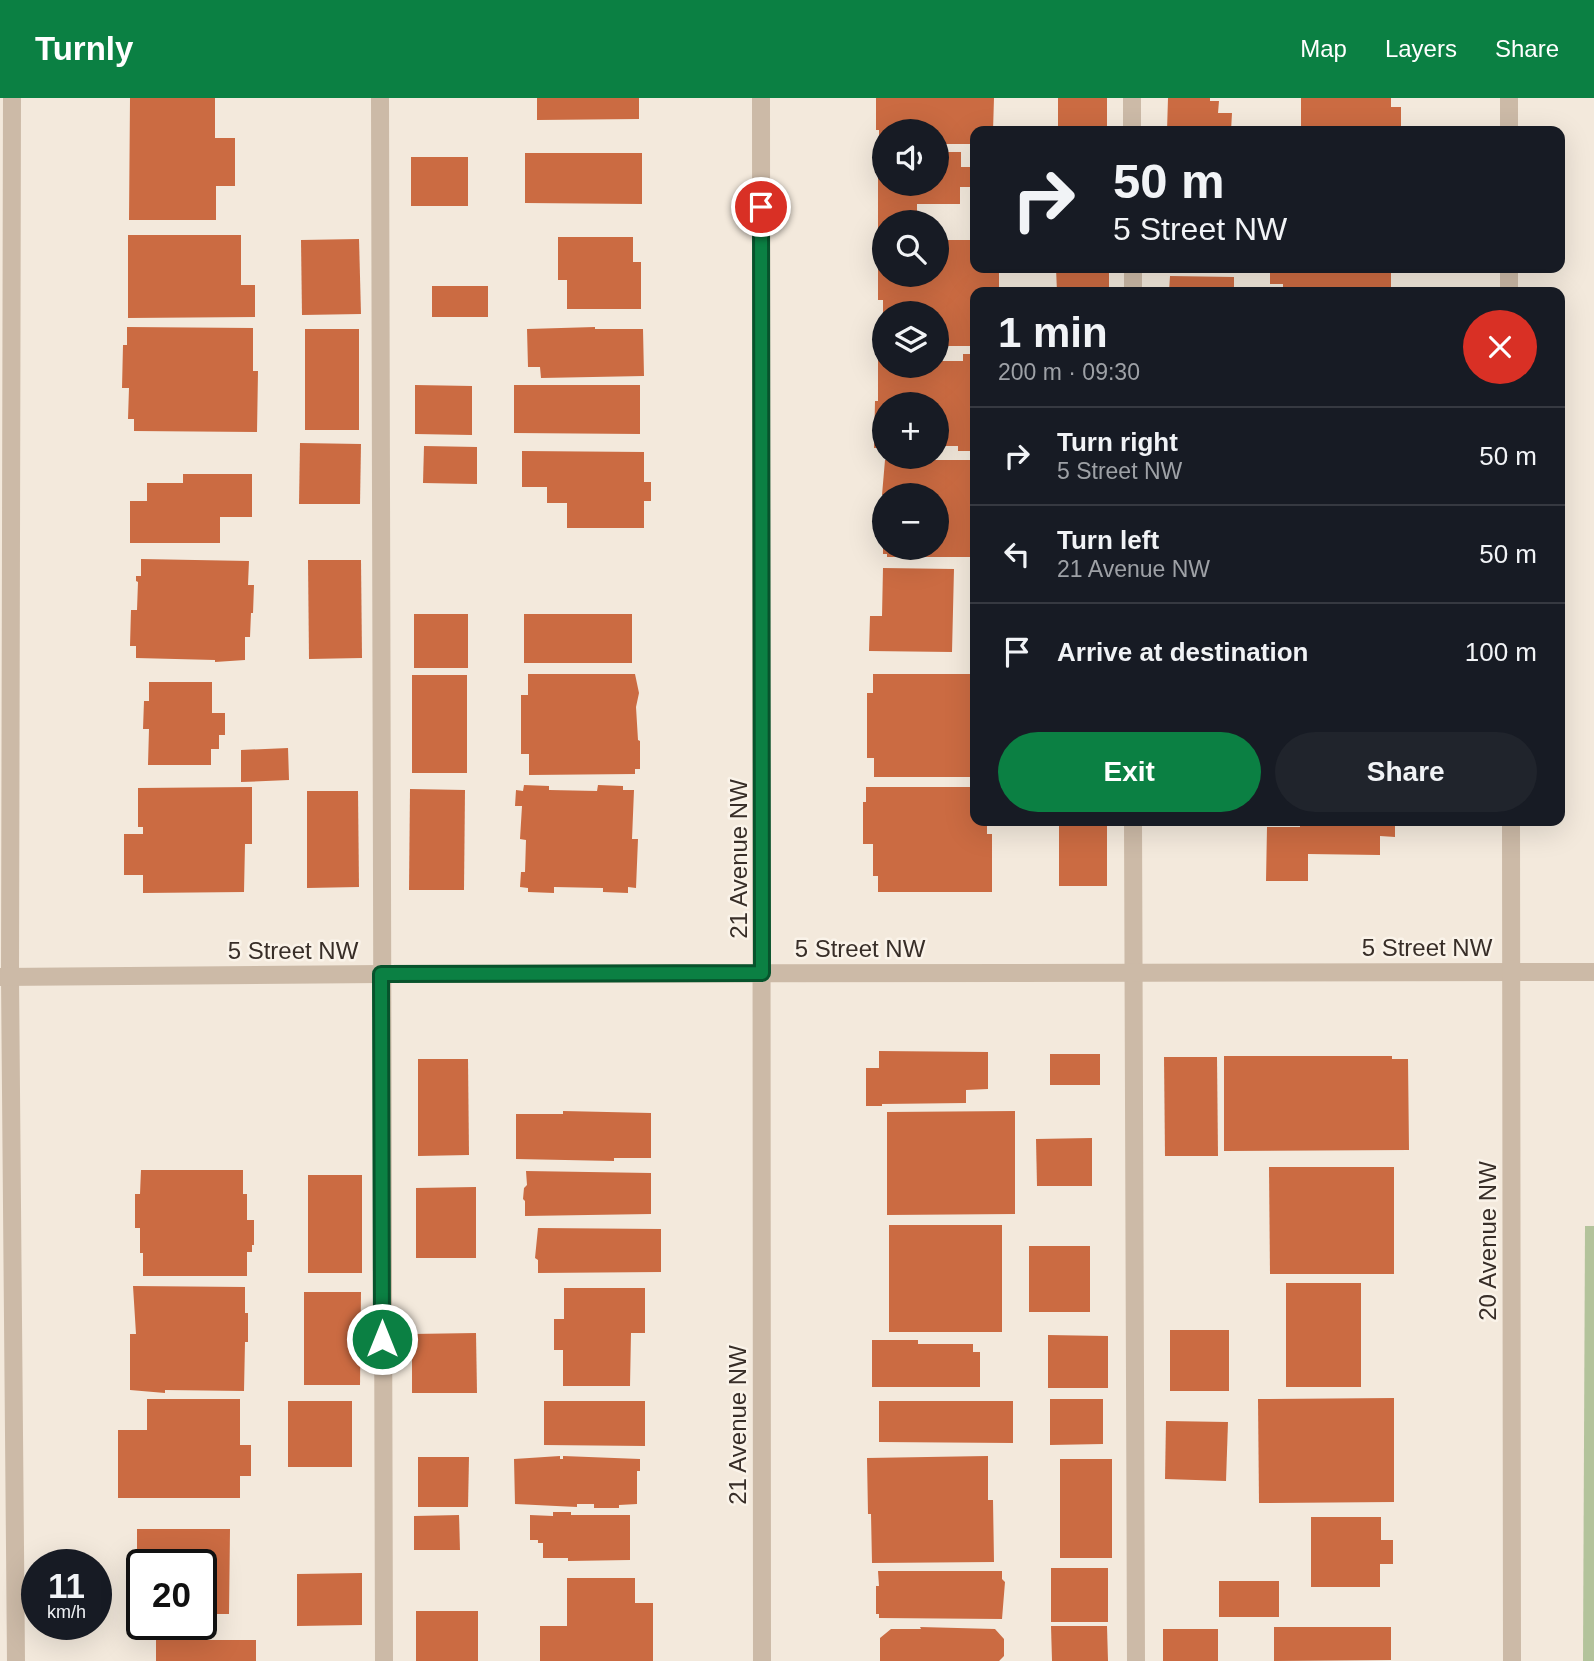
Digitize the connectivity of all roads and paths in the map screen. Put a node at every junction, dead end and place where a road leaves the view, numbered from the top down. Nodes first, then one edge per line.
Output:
1 (12, 98) edge
2 (380, 98) edge
3 (761, 98) edge
4 (1132, 98) edge
5 (1509, 98) edge
6 (1132, 126) edge
7 (1509, 126) edge
8 (1133, 826) edge
9 (1511, 826) edge
10 (1133, 972) junction
11 (1511, 972) junction
12 (1594, 972) edge
13 (762, 973) junction
14 (381, 974) junction
15 (5, 977) edge
16 (16, 1661) edge
17 (384, 1661) edge
18 (762, 1661) edge
19 (1136, 1661) edge
20 (1512, 1661) edge

1 - 15 street
2 - 14 street
3 - 13 street, 21 Avenue NW
4 - 6 street
5 - 7 street
8 - 10 street
9 - 11 street, 20 Avenue NW
10 - 11 street, 5 Street NW
10 - 13 street, 5 Street NW
10 - 19 street
11 - 12 street, 5 Street NW
11 - 20 street, 20 Avenue NW
13 - 14 street, 5 Street NW
13 - 18 street, 21 Avenue NW
14 - 15 street, 5 Street NW
14 - 17 street
15 - 16 street

